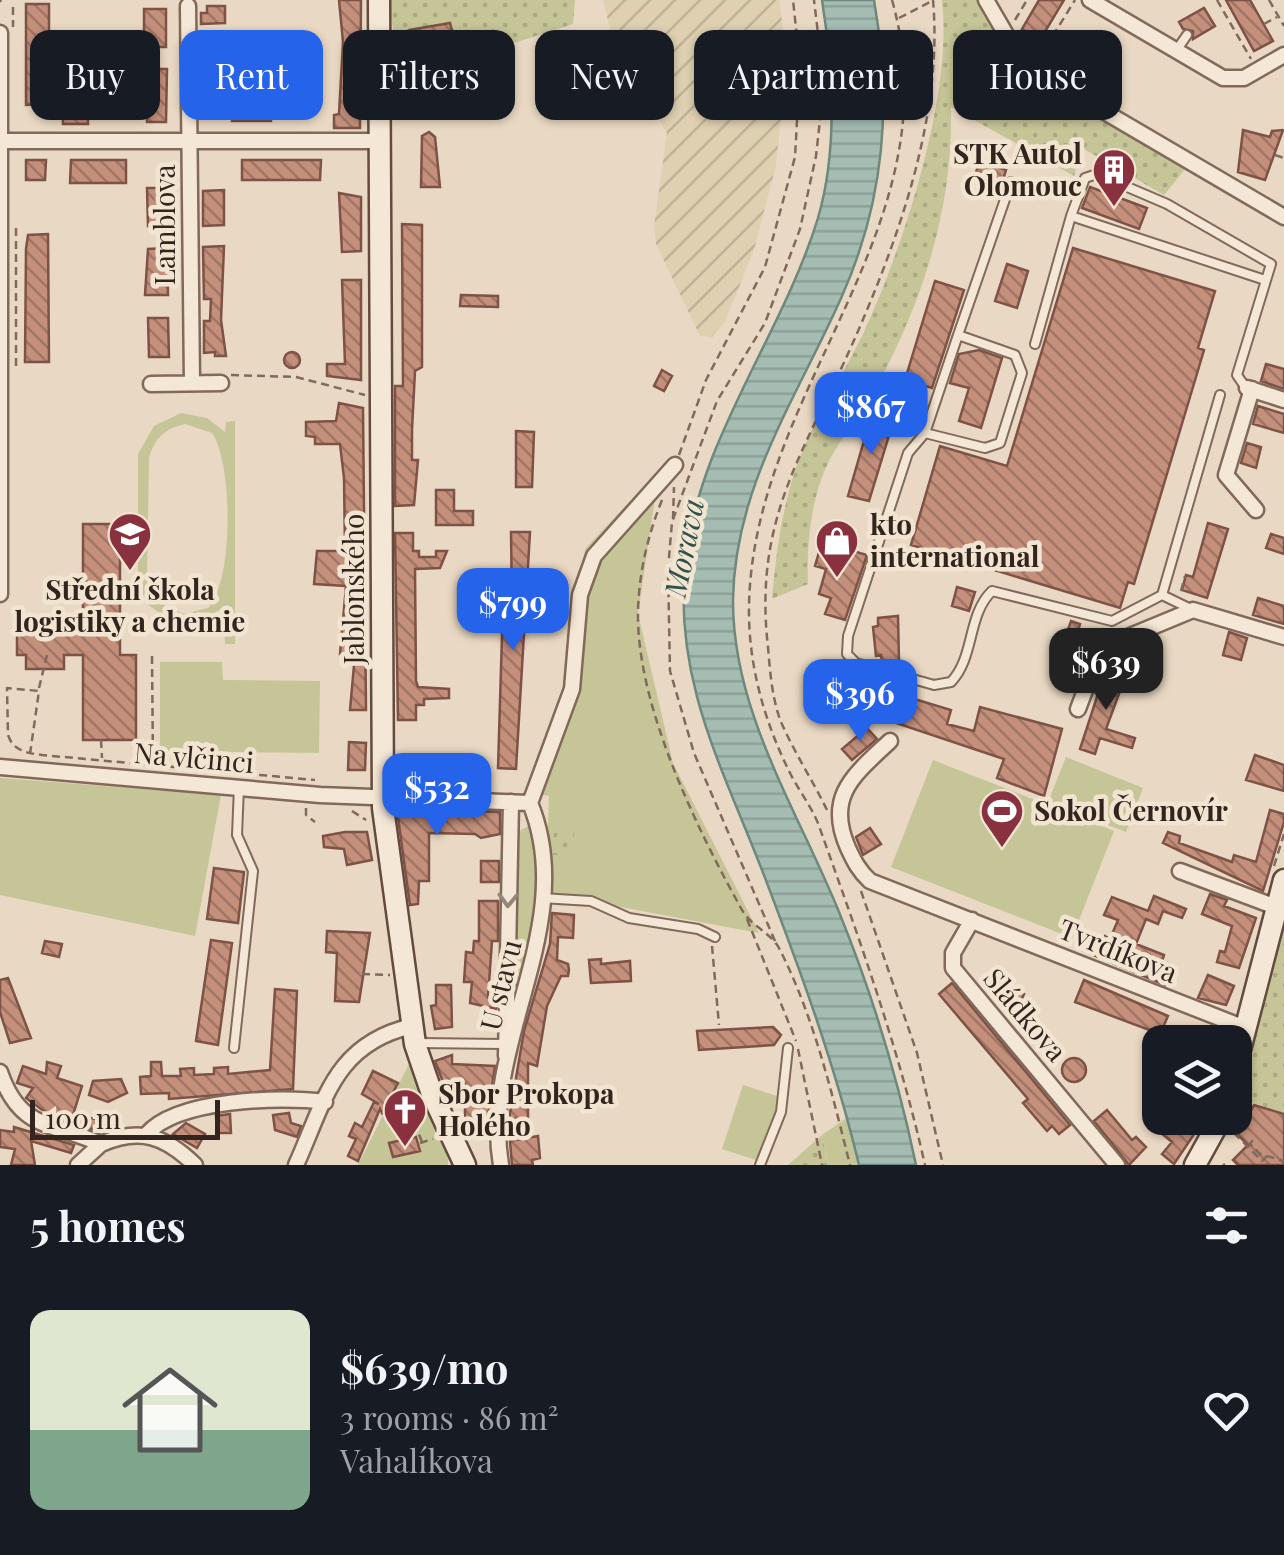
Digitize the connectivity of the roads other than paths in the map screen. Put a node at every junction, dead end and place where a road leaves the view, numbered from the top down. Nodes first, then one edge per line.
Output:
1 (379, 0) edge
2 (986, 0) edge
3 (1090, 0) edge
4 (188, 6) dead end
5 (0, 34) edge
6 (1186, 35) dead end
7 (1176, 51) junction
8 (1284, 55) edge
9 (190, 140) junction
10 (2, 141) edge
11 (378, 141) junction
12 (1011, 182) dead end
13 (1070, 216) junction
14 (1284, 217) edge
15 (1266, 280) junction
16 (958, 335) junction
17 (1035, 344) dead end
18 (192, 383) junction
19 (221, 383) road end
20 (150, 384) dead end
21 (1249, 389) junction
22 (1220, 395) dead end
23 (1284, 400) edge
24 (925, 433) junction
25 (675, 465) road end
26 (1256, 510) dead end
27 (0, 594) edge
28 (1162, 595) junction
29 (1193, 610) junction
30 (1284, 637) edge
31 (1078, 710) dead end
32 (890, 740) dead end
33 (0, 767) edge
34 (239, 786) junction
35 (383, 798) junction
36 (511, 802) junction
37 (530, 803) junction
38 (1180, 872) dead end
39 (1284, 880) edge
40 (541, 898) junction
41 (1276, 907) junction
42 (972, 920) junction
43 (713, 937) road end
44 (1236, 1025) edge
45 (1245, 1025) edge
46 (413, 1035) junction
47 (504, 1044) junction
48 (234, 1048) dead end
49 (788, 1048) dead end
50 (507, 1061) junction
51 (0, 1072) edge
52 (324, 1102) junction
53 (147, 1134) junction
54 (1218, 1135) edge
55 (82, 1137) junction
56 (101, 1144) junction
57 (78, 1164) edge
58 (195, 1165) edge
59 (296, 1165) edge
60 (466, 1165) edge
61 (501, 1165) edge
62 (760, 1165) edge
63 (1118, 1165) edge
64 (1195, 1165) edge

1 - 11 street, Jablonského
2 - 14 street
3 - 7 street
4 - 9 street, Lamblova
5 - 10 street
6 - 7 lane
7 - 8 street
9 - 10 street
9 - 11 street
9 - 18 street, Lamblova
10 - 27 street
11 - 35 street, Jablonského
12 - 16 lane
13 - 15 lane
13 - 15 lane
13 - 17 lane
15 - 21 lane
16 - 24 lane
16 - 24 lane
18 - 19 street
18 - 20 street
21 - 23 street
21 - 26 street
22 - 28 lane
24 - 28 lane
25 - 37 street
28 - 29 lane
29 - 30 street
29 - 31 street
32 - 42 street
33 - 34 street, Na vlčinci
34 - 35 street, Na vlčinci
34 - 48 lane
35 - 36 street, Na vlčinci
35 - 46 street, Jablonského
36 - 37 street, Na vlčinci
36 -> 47 street, U stavu
37 - 40 street, U stavu
38 - 41 street
39 - 41 street
40 - 43 lane
40 - 50 street, U stavu
41 - 45 street
42 - 44 street, Tvrdíkova
42 - 63 street, Sládkova
46 - 47 lane
46 - 52 street
46 - 60 street, Jablonského
47 - 50 street, U stavu
49 - 62 lane
50 - 61 street, U stavu
51 - 55 street
52 - 53 street
52 - 59 street
53 - 56 street
53 - 58 street
54 - 64 street
55 - 56 street
55 - 57 street
56 - 57 street

